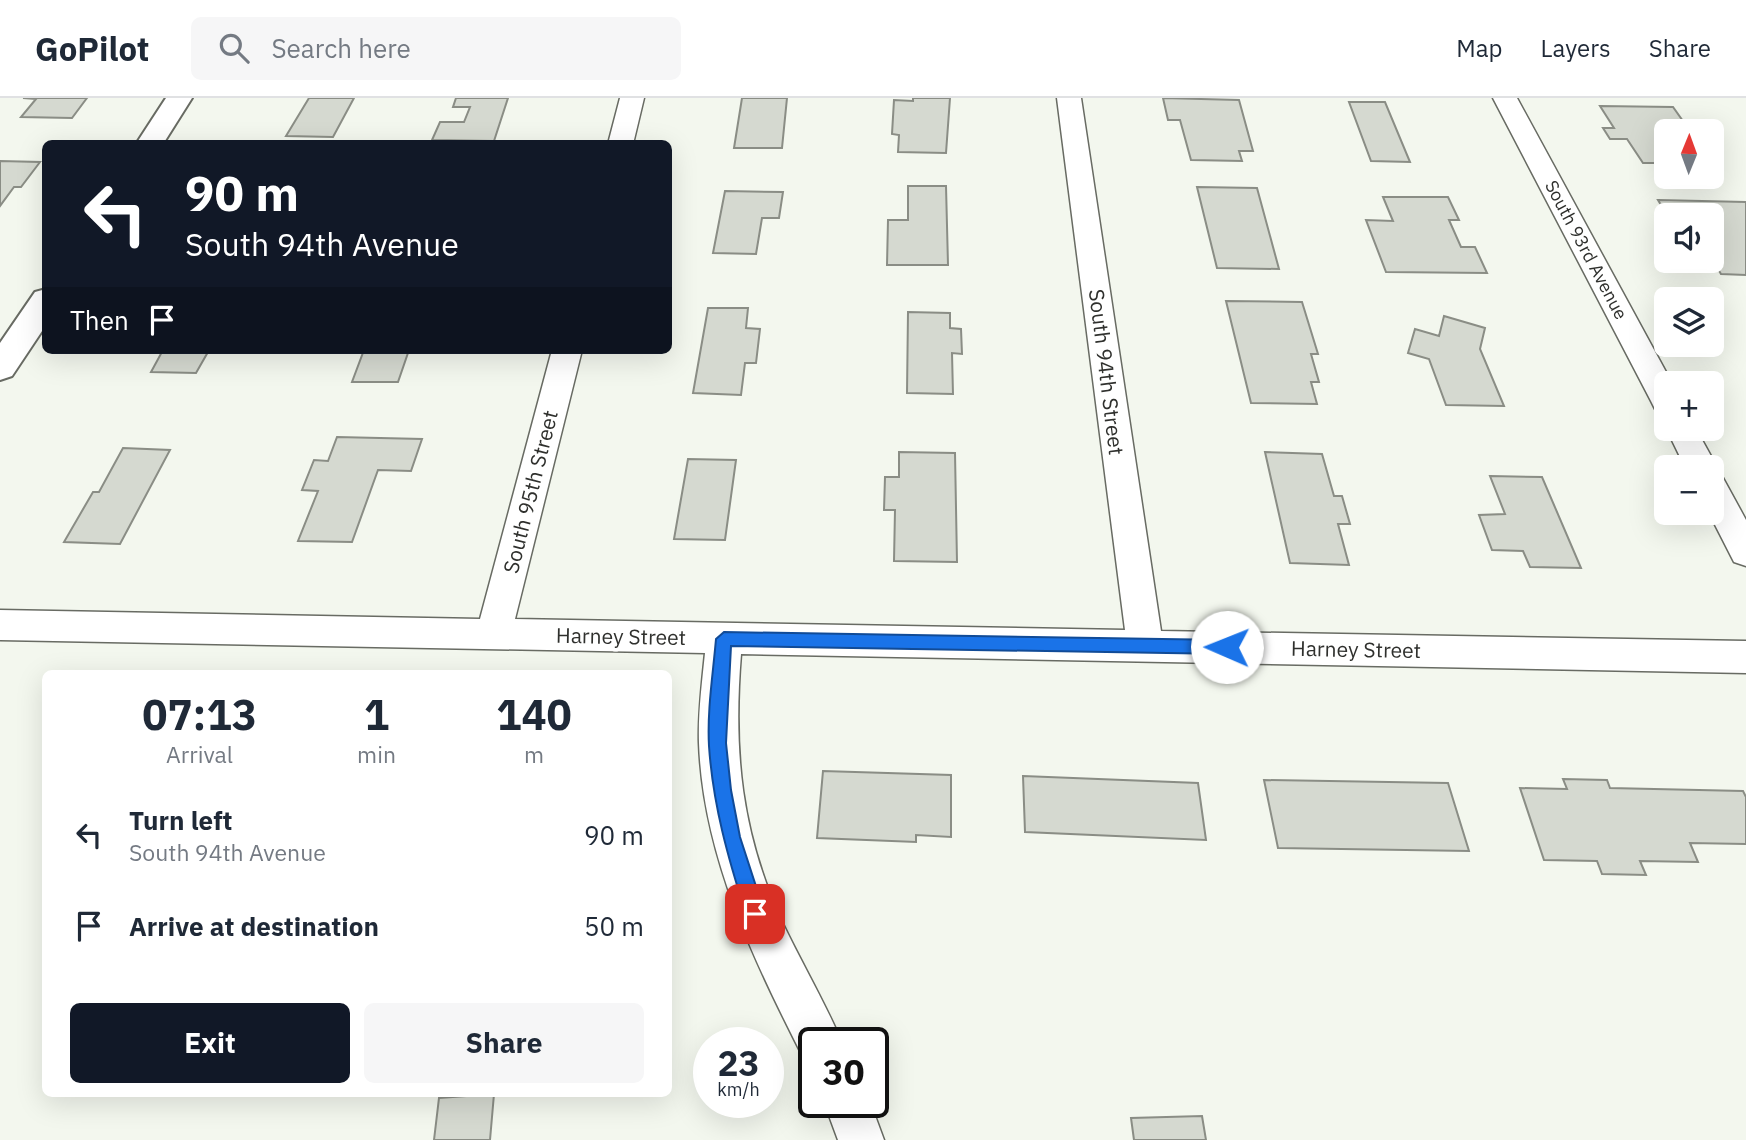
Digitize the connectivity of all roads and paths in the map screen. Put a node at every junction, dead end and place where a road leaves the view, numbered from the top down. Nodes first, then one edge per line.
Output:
1 (179, 98) edge
2 (632, 98) edge
3 (1069, 98) edge
4 (1505, 98) edge
5 (152, 140) edge
6 (621, 140) edge
7 (42, 306) edge
8 (566, 354) edge
9 (0, 368) edge
10 (1654, 378) edge
11 (1724, 510) edge
12 (1746, 552) edge
13 (0, 625) edge
14 (494, 634) junction
15 (724, 639) junction
16 (1145, 646) junction
17 (1746, 657) edge
18 (812, 1027) edge
19 (853, 1118) edge
20 (862, 1140) edge

1 - 5 street
2 - 6 street
3 - 16 street, South 94th Street
4 - 10 street, South 93rd Avenue
7 - 9 street
8 - 14 street, South 95th Street
11 - 12 street
13 - 14 street, Harney Street
14 - 15 street, Harney Street
15 - 16 street, Harney Street
15 - 18 street
16 - 17 street, Harney Street
19 - 20 street

